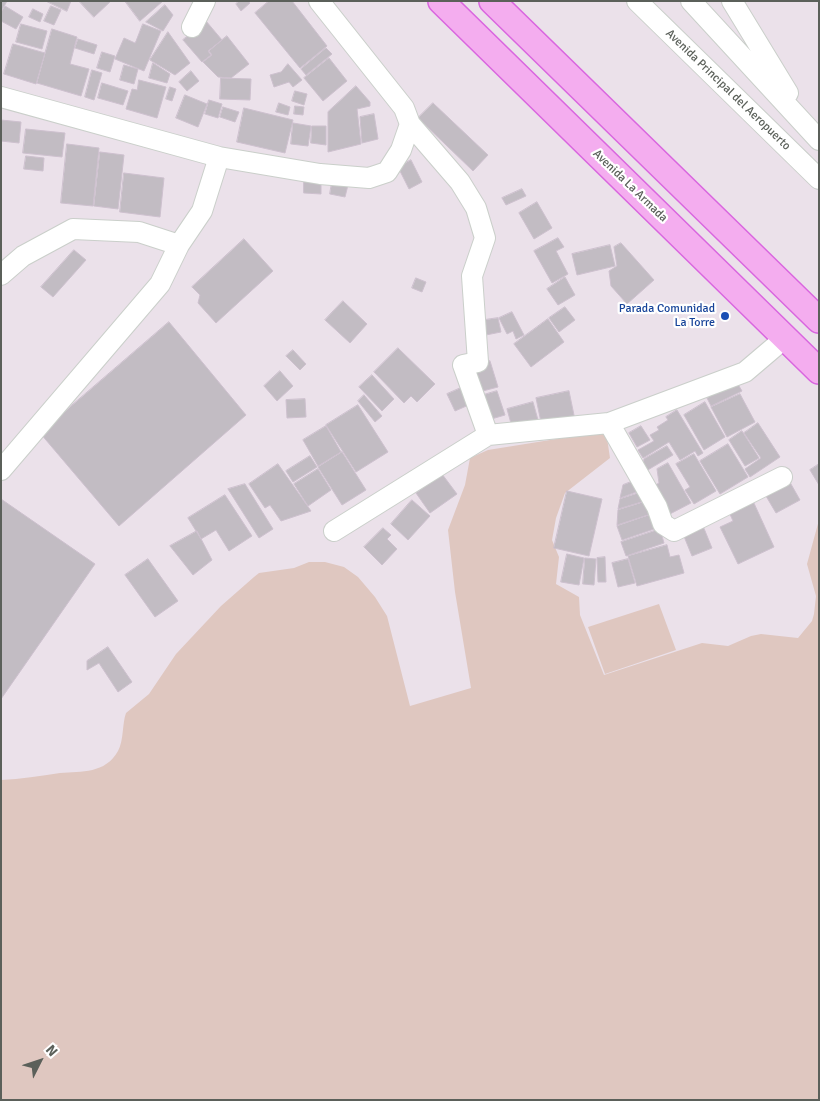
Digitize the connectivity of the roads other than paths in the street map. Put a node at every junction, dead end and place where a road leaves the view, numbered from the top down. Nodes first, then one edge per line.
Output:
1 (205, 1) edge
2 (319, 1) edge
3 (441, 1) edge
4 (492, 1) edge
5 (637, 1) edge
6 (691, 1) edge
7 (732, 1) edge
8 (192, 27) dead end
9 (1, 97) edge
10 (410, 124) junction
11 (817, 138) edge
12 (219, 157) junction
13 (819, 179) edge
14 (179, 245) junction
15 (1, 275) edge
16 (819, 320) edge
17 (785, 338) junction
18 (819, 371) edge
19 (609, 423) junction
20 (488, 435) junction
21 (1, 470) edge
22 (782, 477) dead end
23 (334, 531) dead end

1 - 8 street
2 - 10 street
3 - 17 main road, Avenida La Armada
4 - 16 main road
5 - 13 street, Avenida Principal del Aeropuerto
6 - 11 street
7 - 11 street
9 - 12 street
10 - 12 street
10 - 20 street
12 - 14 street
14 - 15 street
14 - 21 street
17 - 18 main road, Avenida La Armada
17 - 19 street
19 - 20 street
19 - 22 street
20 - 23 street

